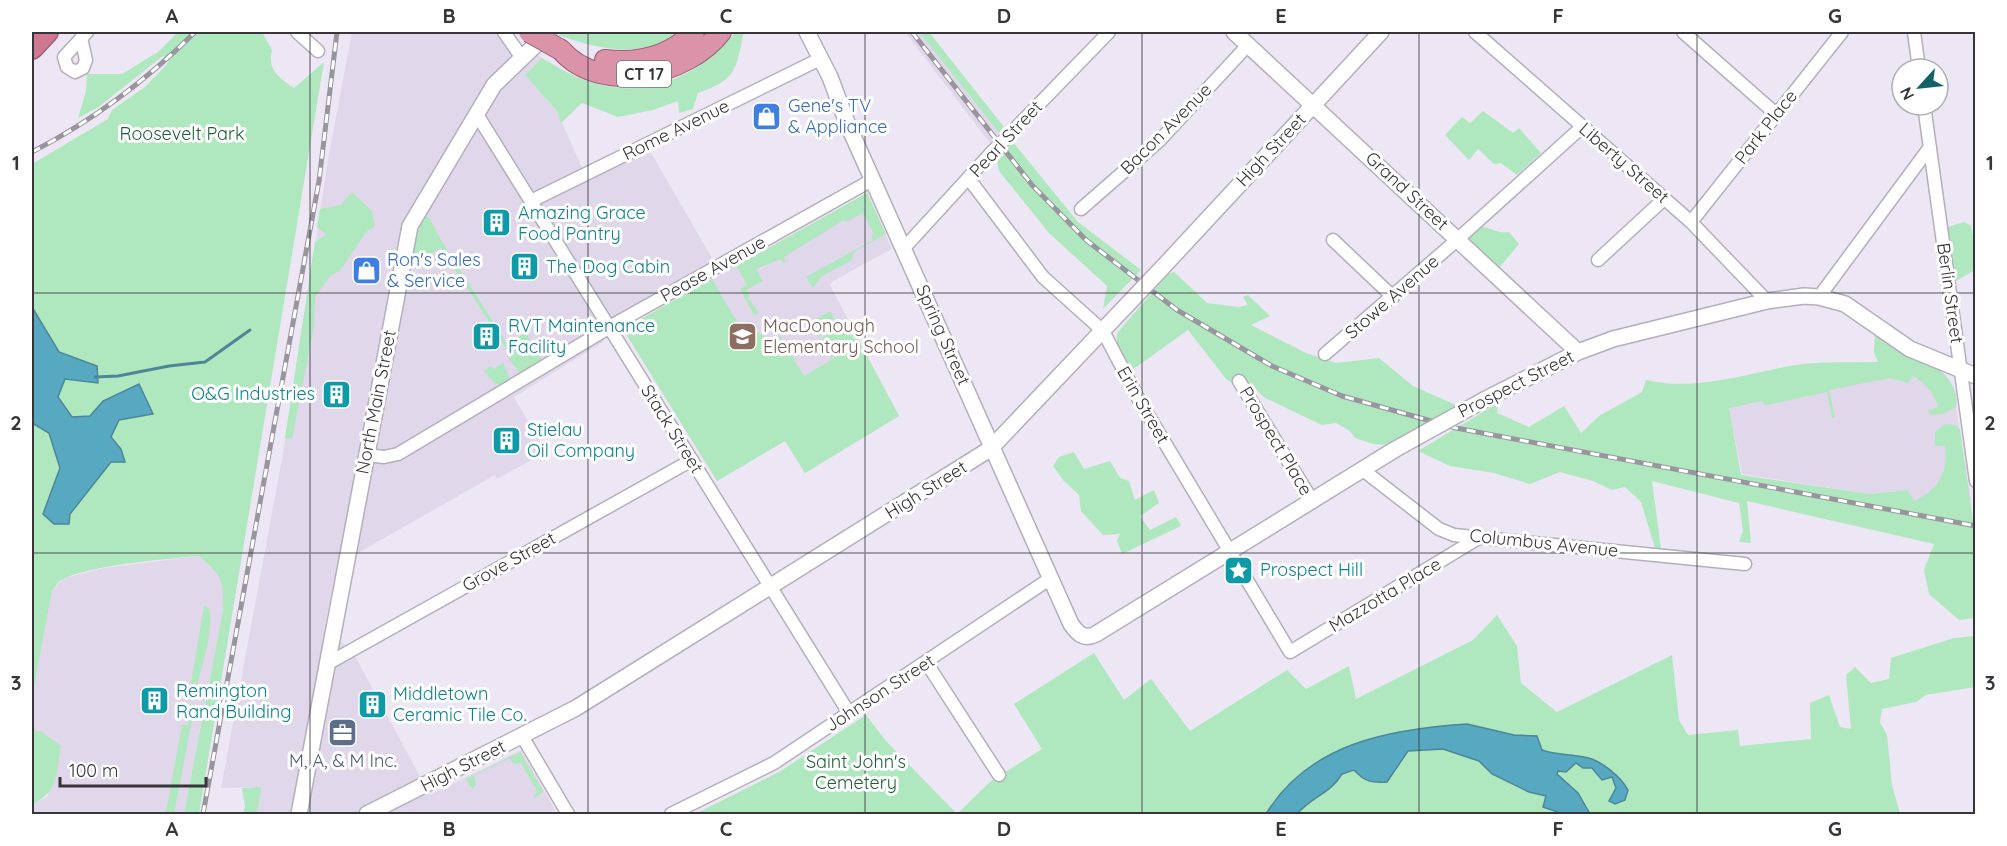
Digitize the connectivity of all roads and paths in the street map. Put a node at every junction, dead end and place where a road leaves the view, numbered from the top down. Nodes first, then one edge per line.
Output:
1 (47, 32) edge
2 (297, 32) edge
3 (504, 32) edge
4 (529, 32) edge
5 (549, 32) edge
6 (694, 32) edge
7 (721, 32) edge
8 (807, 32) edge
9 (1109, 32) edge
10 (1234, 32) edge
11 (1381, 32) edge
12 (1475, 32) edge
13 (1683, 32) edge
14 (1842, 32) edge
15 (1914, 32) edge
16 (1248, 45) junction
17 (32, 48) edge
18 (561, 50) junction
19 (318, 51) dead end
20 (1917, 57) edge
21 (522, 58) junction
22 (820, 59) junction
23 (1313, 105) junction
24 (476, 113) junction
25 (1776, 114) junction
26 (1926, 117) edge
27 (1582, 127) junction
28 (1930, 147) junction
29 (969, 179) junction
30 (872, 180) junction
31 (1664, 199) junction
32 (531, 201) junction
33 (1081, 209) dead end
34 (1690, 222) junction
35 (1458, 238) junction
36 (1333, 240) dead end
37 (905, 247) junction
38 (1598, 260) dead end
39 (1393, 297) junction
40 (1819, 297) junction
41 (1767, 301) junction
42 (609, 328) junction
43 (1103, 331) junction
44 (1578, 351) junction
45 (1325, 354) dead end
46 (1960, 370) junction
47 (1976, 376) edge
48 (1239, 381) dead end
49 (993, 447) junction
50 (366, 455) junction
51 (692, 460) junction
52 (1363, 471) junction
53 (1975, 477) edge
54 (1313, 502) junction
55 (1480, 537) junction
56 (1230, 552) junction
57 (1745, 564) dead end
58 (1051, 578) junction
59 (771, 588) junction
60 (1082, 636) joint
61 (1290, 652) joint
62 (926, 662) junction
63 (327, 664) junction
64 (849, 713) junction
65 (522, 736) junction
66 (999, 776) dead end
67 (299, 814) edge
68 (367, 814) edge
69 (568, 814) edge
70 (671, 814) edge

1 - 17 highway
2 - 19 street
3 - 21 street
4 - 18 highway, CT 17, bridge
5 - 21 street, North Main Street
6 - 18 highway, CT 17
7 - 18 highway, CT 17
8 - 22 street, Spring Street
9 - 29 street, Pearl Street, bridge
10 - 16 street, Grand Street
11 - 23 street, High Street
12 - 27 street, Liberty Street
13 - 25 street
14 - 25 street, Park Place
15 - 20 street
16 - 23 street, Grand Street
16 - 33 street, Bacon Avenue
21 - 24 street, North Main Street
22 - 30 street, Spring Street
22 - 32 street, Rome Avenue
23 - 35 street, Grand Street
23 - 43 street, High Street, bridge
24 - 32 street, Stack Street
24 - 50 street, North Main Street
25 - 34 street, Park Place
26 - 28 street, Berlin Street
27 - 31 street, Liberty Street
27 - 35 street, Stowe Avenue
28 - 40 street
28 - 46 street, Berlin Street
29 - 37 street, Pearl Street
29 - 43 street, Erin Street
30 - 37 street, Spring Street
30 - 42 street, Pease Avenue
31 - 34 street, Liberty Street
31 - 38 street
32 - 42 street, Stack Street
34 - 41 street, Liberty Street
35 - 39 street, Stowe Avenue
35 - 44 street, Grand Street
36 - 39 street
37 - 49 street, Spring Street
39 - 45 street, Stowe Avenue
40 - 41 street, Prospect Street
40 - 46 street
41 - 44 street, Prospect Street
42 - 50 street, Pease Avenue
42 - 51 street, Stack Street
43 - 49 street, High Street
43 - 56 street, Erin Street
44 - 52 street, Prospect Street, bridge
46 - 47 street
46 - 53 street, Berlin Street
48 - 54 street, Prospect Place
49 - 58 street, Spring Street
49 - 59 street, High Street
50 - 63 street, North Main Street
51 - 59 street, Stack Street
51 - 63 street, Grove Street
52 - 54 street, Prospect Street
52 - 55 street, Columbus Avenue
54 - 56 street, Prospect Street
55 - 57 street, Columbus Avenue
55 - 61 street, Mazzotta Place
56 - 60 street, Prospect Street
56 - 61 street, Erin Street
58 - 60 street, Spring Street
58 - 62 street, Johnson Street
59 - 64 street, Stack Street
59 - 65 street, High Street
62 - 64 street, Johnson Street
62 - 66 street
63 - 67 street, North Main Street
64 - 70 street, Johnson Street
65 - 68 street, High Street
65 - 69 street

